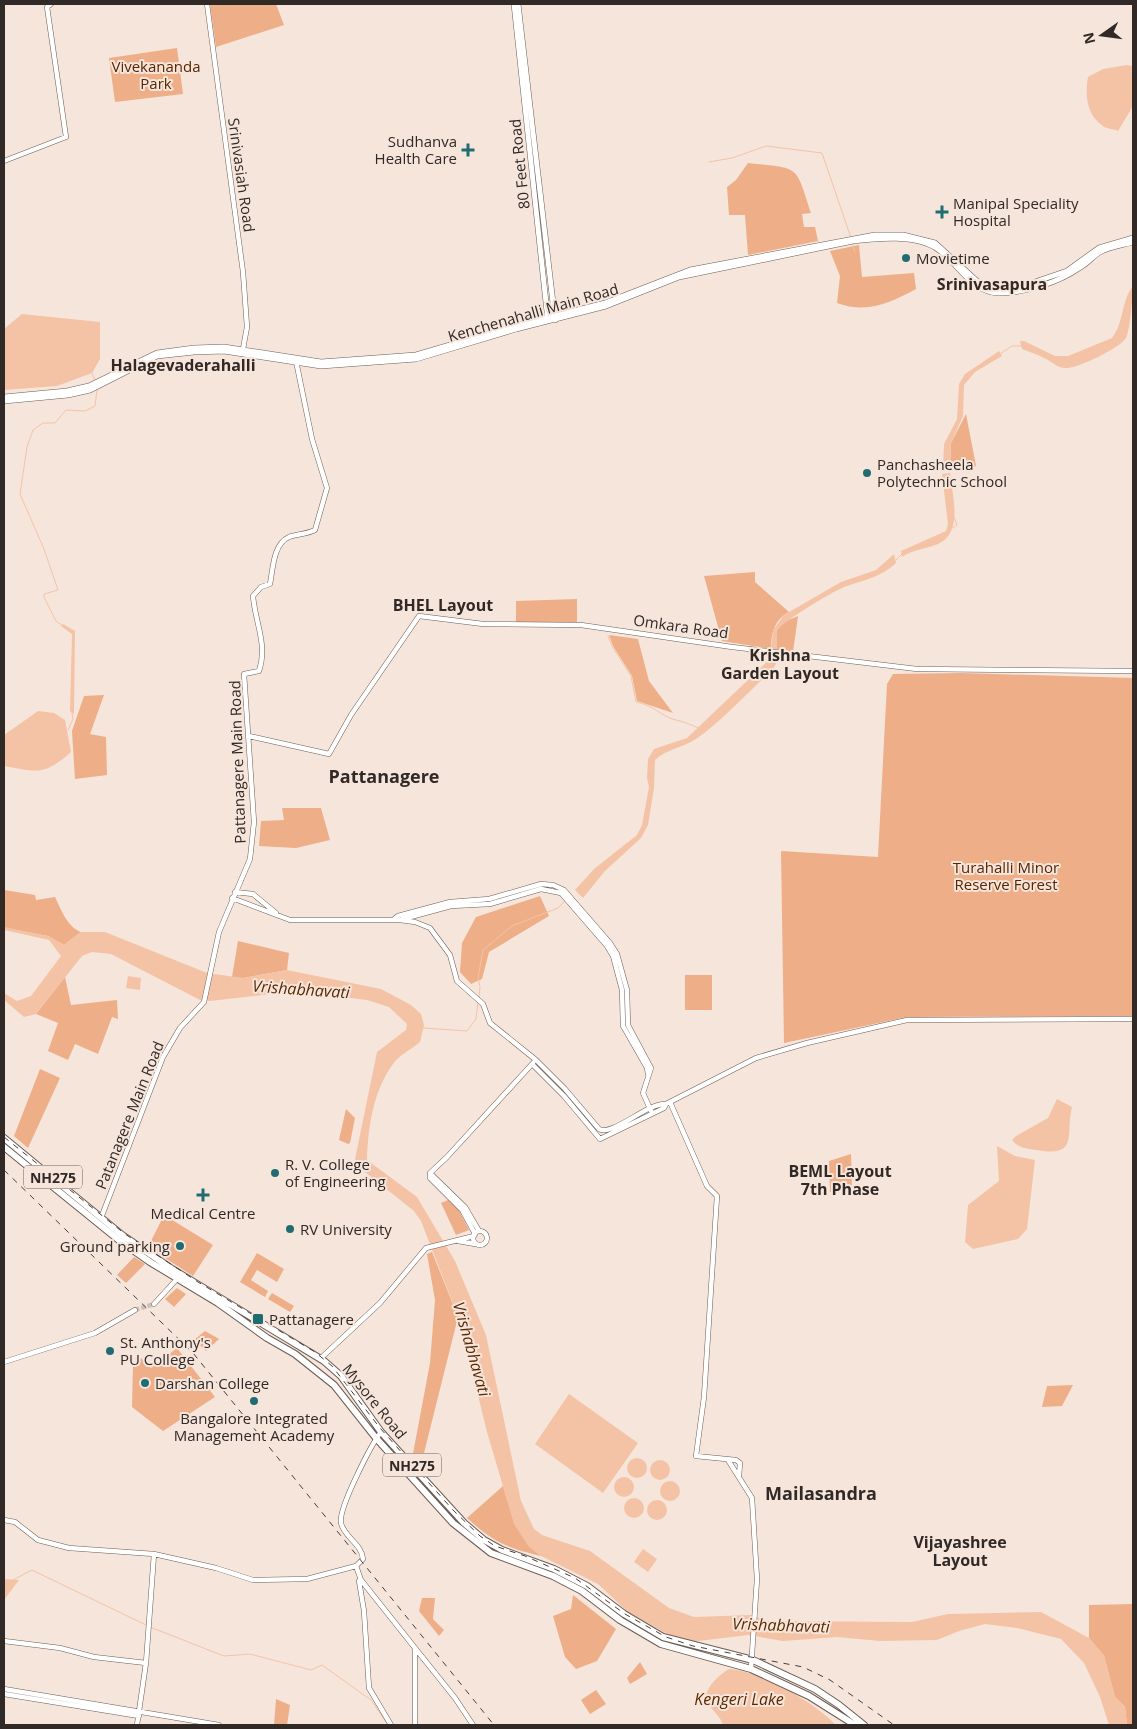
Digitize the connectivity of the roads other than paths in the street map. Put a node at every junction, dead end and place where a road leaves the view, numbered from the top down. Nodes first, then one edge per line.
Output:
1 (51, 4) edge
2 (207, 4) edge
3 (514, 4) edge
4 (518, 4) edge
5 (4, 161) edge
6 (1133, 238) edge
7 (1133, 242) edge
8 (554, 319) junction
9 (548, 320) junction
10 (243, 349) junction
11 (296, 361) junction
12 (96, 385) junction
13 (4, 397) edge
14 (4, 401) edge
15 (1133, 671) edge
16 (249, 736) junction
17 (235, 892) junction
18 (562, 892) junction
19 (232, 898) junction
20 (278, 916) junction
21 (393, 920) junction
22 (400, 920) junction
23 (210, 971) joint
24 (1133, 1019) edge
25 (534, 1062) junction
26 (668, 1103) junction
27 (651, 1111) junction
28 (4, 1138) edge
29 (4, 1146) edge
30 (101, 1218) junction
31 (476, 1234) junction
32 (453, 1240) junction
33 (477, 1244) junction
34 (177, 1279) junction
35 (154, 1304) tunnel mouth
36 (135, 1310) tunnel mouth
37 (320, 1359) junction
38 (4, 1362) edge
39 (381, 1432) junction
40 (376, 1438) junction
41 (728, 1460) junction
42 (740, 1476) junction
43 (4, 1520) edge
44 (154, 1554) junction
45 (356, 1566) junction
46 (359, 1581) junction
47 (384, 1609) junction
48 (4, 1641) edge
49 (415, 1648) junction
50 (753, 1660) junction
51 (146, 1663) junction
52 (751, 1669) junction
53 (4, 1689) edge
54 (4, 1694) edge
55 (139, 1713) junction
56 (137, 1725) edge
57 (218, 1725) edge
58 (391, 1725) edge
59 (415, 1725) edge
60 (473, 1725) edge
61 (854, 1725) edge
62 (864, 1725) edge

1 - 5 street
2 - 10 street, Srinivasiah Road
3 - 9 main road, 80 Feet Road
4 - 8 main road, 80 Feet Road
6 - 8 main road, Kenchenahalli Main Road
7 - 8 main road, Kenchenahalli Main Road
8 - 9 main road, Kenchenahalli Main Road
9 - 11 main road, Kenchenahalli Main Road
10 - 11 main road, Kenchenahalli Main Road
10 - 12 main road, Kenchenahalli Main Road
11 - 12 main road, Kenchenahalli Main Road
11 - 16 street, Pattanagere Main Road
12 - 13 main road, Kenchenahalli Main Road
12 - 14 main road, Kenchenahalli Main Road
15 - 16 street, Omkara Road
16 - 17 street, Pattanagere Main Road
17 - 19 street, Pattanagere Main Road
17 - 20 street
18 - 21 street
18 - 22 street
18 - 27 street
19 - 20 street
19 - 23 street, Pattanagere Main Road
20 - 21 street
21 - 22 street
22 - 25 street
23 - 30 street, Patanagere Main Road
24 - 26 street
25 - 27 street
25 - 27 street
25 - 31 street
26 - 27 street
26 - 41 street
28 - 30 highway, Mysore Road / NH275
29 - 34 highway, Mysore Road / NH275
30 - 37 highway, Mysore Road / NH275
31 - 32 street
31 - 33 street
31 - 33 street
32 - 33 street
32 - 37 street
34 - 35 street
34 - 40 highway, Mysore Road / NH275
36 - 38 street
37 - 39 highway, Mysore Road / NH275
39 - 40 street
39 - 50 highway, Mysore Road / NH275
40 - 45 street
40 - 52 highway, Mysore Road / NH275
41 - 42 street
41 - 42 street
42 - 50 street
43 - 44 street
44 - 45 street
44 - 51 street
45 - 46 street
45 - 47 street
46 - 47 street
46 - 58 street
47 - 49 street
48 - 51 street
49 - 59 street
49 - 60 street
50 - 52 street
50 - 62 highway, Mysore Road / NH275
51 - 55 street
52 - 61 highway, NH275
53 - 55 street
54 - 55 street
55 - 56 street
55 - 57 street

